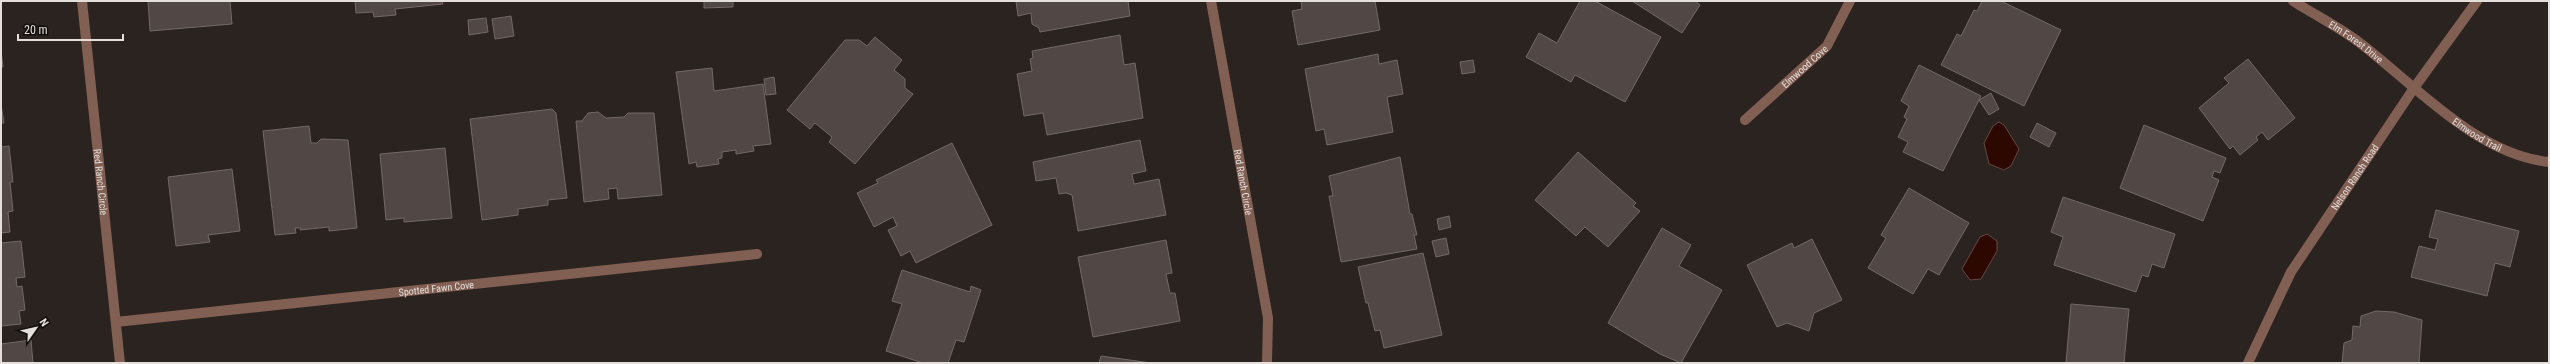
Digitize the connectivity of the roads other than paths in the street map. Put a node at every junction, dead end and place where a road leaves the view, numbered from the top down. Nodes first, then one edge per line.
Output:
1 (82, 1) edge
2 (1211, 1) edge
3 (1850, 1) edge
4 (2293, 1) edge
5 (2478, 1) edge
6 (2414, 88) junction
7 (1745, 120) dead end
8 (2549, 162) edge
9 (757, 254) dead end
10 (116, 322) junction
11 (120, 363) edge
12 (1267, 363) edge
13 (2248, 363) edge

1 - 10 street, Red Ranch Circle
2 - 12 street, Red Ranch Circle
3 - 7 street, Elmwood Cove
4 - 6 street, Elm Forest Drive
5 - 6 street, Nelson Ranch Road
6 - 8 street, Elmwood Trail
6 - 13 street, Nelson Ranch Road
9 - 10 street, Spotted Fawn Cove
10 - 11 street, Red Ranch Circle

